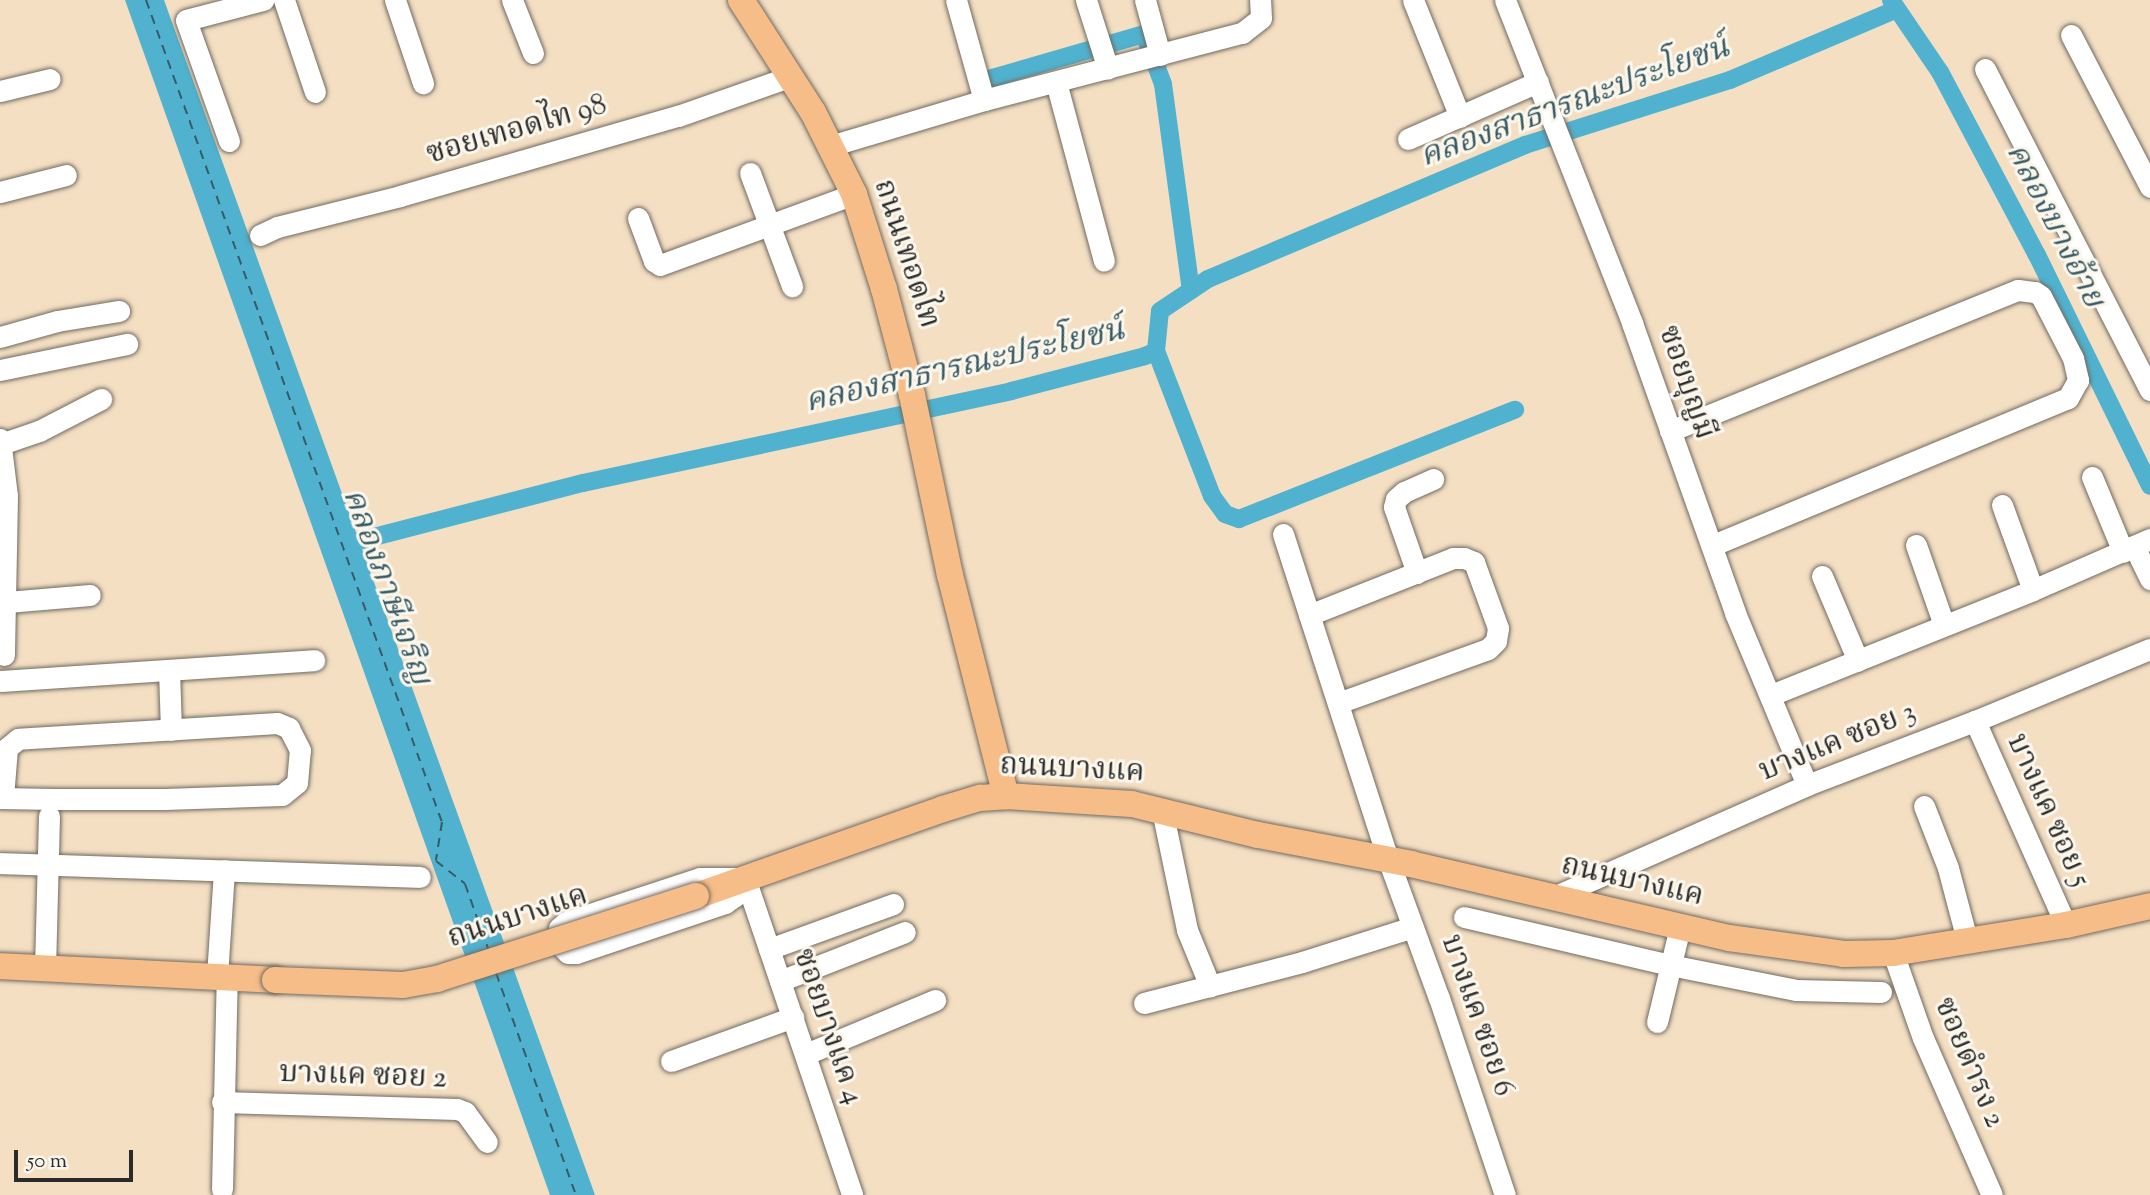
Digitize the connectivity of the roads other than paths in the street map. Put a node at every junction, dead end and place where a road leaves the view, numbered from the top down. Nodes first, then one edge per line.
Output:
1 (262, 0) edge
2 (284, 0) edge
3 (395, 0) edge
4 (512, 0) edge
5 (741, 0) edge
6 (956, 0) edge
7 (1086, 0) edge
8 (1144, 0) edge
9 (1260, 0) edge
10 (1413, 0) edge
11 (1505, 0) edge
12 (2071, 35) dead end
13 (533, 53) dead end
14 (1160, 55) junction
15 (1108, 68) junction
16 (1985, 69) dead end
17 (789, 77) junction
18 (50, 79) dead end
19 (1056, 82) junction
20 (1538, 82) junction
21 (423, 83) dead end
22 (0, 91) edge
23 (315, 92) dead end
24 (984, 100) junction
25 (1460, 117) junction
26 (1408, 139) dead end
27 (229, 141) dead end
28 (830, 146) junction
29 (750, 173) dead end
30 (66, 175) dead end
31 (2150, 187) edge
32 (0, 192) edge
33 (854, 194) junction
34 (638, 218) dead end
35 (769, 226) junction
36 (260, 235) dead end
37 (1104, 261) dead end
38 (792, 286) dead end
39 (119, 312) dead end
40 (0, 337) edge
41 (127, 344) dead end
42 (0, 370) edge
43 (2149, 384) edge
44 (101, 399) dead end
45 (1670, 431) junction
46 (1, 441) edge
47 (2092, 477) dead end
48 (1433, 479) dead end
49 (4, 496) edge
50 (2002, 505) dead end
51 (1283, 534) dead end
52 (1916, 545) dead end
53 (2136, 545) edge
54 (1710, 547) junction
55 (1417, 573) junction
56 (1822, 576) dead end
57 (2150, 579) edge
58 (2033, 590) junction
59 (90, 595) dead end
60 (7, 602) junction
61 (1309, 615) junction
62 (1944, 625) junction
63 (2150, 649) edge
64 (4, 655) dead end
65 (314, 660) dead end
66 (1858, 661) junction
67 (169, 670) junction
68 (0, 681) edge
69 (1771, 695) junction
70 (1338, 703) junction
71 (1975, 722) junction
72 (171, 730) junction
73 (1807, 785) junction
74 (1006, 796) junction
75 (2, 798) edge
76 (1924, 806) dead end
77 (1162, 810) junction
78 (49, 816) dead end
79 (1388, 859) junction
80 (0, 863) edge
81 (48, 865) junction
82 (224, 870) junction
83 (420, 877) dead end
84 (745, 878) junction
85 (1551, 898) junction
86 (893, 904) dead end
87 (2150, 906) edge
88 (1464, 917) dead end
89 (2066, 925) junction
90 (1413, 926) junction
91 (1680, 927) junction
92 (905, 932) dead end
93 (1968, 940) junction
94 (769, 949) junction
95 (1893, 953) junction
96 (1670, 965) junction
97 (0, 966) edge
98 (45, 969) junction
99 (222, 976) junction
100 (780, 981) junction
101 (1210, 986) junction
102 (1881, 992) dead end
103 (935, 1000) dead end
104 (1144, 1003) dead end
105 (793, 1017) junction
106 (1657, 1022) dead end
107 (806, 1054) junction
108 (671, 1060) dead end
109 (222, 1102) junction
110 (487, 1142) dead end
111 (222, 1189) dead end
112 (852, 1195) edge
113 (1505, 1195) edge
114 (1992, 1195) edge

1 - 27 street
2 - 23 street
3 - 21 street
4 - 13 street
5 - 17 main road, ถนนเทอดไท
6 - 24 street
7 - 15 street
8 - 14 street
9 - 14 street
10 - 25 street
11 - 20 street, ซอยบุญมี
12 - 31 street
14 - 15 street
15 - 19 street
16 - 43 street
17 - 28 main road, ถนนเทอดไท
17 - 36 street, ซอยเทอดไท 98
18 - 22 street
19 - 24 street
19 - 37 street
20 - 25 street
20 - 45 street, ซอยบุญมี
24 - 28 street
25 - 26 street
28 - 33 main road, ถนนเทอดไท
29 - 35 street
30 - 32 street
33 - 35 street
33 - 74 main road, ถนนเทอดไท
34 - 35 street
35 - 38 street
39 - 40 street
41 - 42 street
44 - 46 street
45 - 54 street, ซอยบุญมี
45 - 54 street
46 - 49 street
47 - 53 street
48 - 55 street
49 - 60 street
50 - 58 street
51 - 61 street, บางแค ซอย 6
52 - 62 street
53 - 57 street
53 - 58 street
54 - 69 street, ซอยบุญมี
55 - 61 street
55 - 70 street
56 - 66 street
58 - 62 street
59 - 60 street
60 - 64 street
61 - 70 street, บางแค ซอย 6
62 - 66 street
63 - 71 street, บางแค ซอย 3
65 - 67 street
66 - 69 street
67 - 68 street
67 - 72 street
69 - 73 street, ซอยบุญมี
70 - 79 street, บางแค ซอย 6
71 - 73 street, บางแค ซอย 3
71 - 89 street, บางแค ซอย 5
72 - 75 street
72 - 75 street
73 - 85 street, บางแค ซอย 3
74 - 77 main road, ถนนบางแค
74 - 84 main road, ถนนบางแค
76 - 93 street
77 - 79 main road, ถนนบางแค
77 - 101 street
78 - 81 street
79 - 85 main road, ถนนบางแค
79 - 90 street, บางแค ซอย 6
80 - 81 street
81 - 82 street
81 - 98 street
82 - 83 street
82 - 99 street
84 - 84 street
84 - 94 street, ซอยบางแค 4
84 - 99 main road, ถนนบางแค, bridge
85 - 91 main road, ถนนบางแค
86 - 94 street
87 - 89 main road, ถนนบางแค
88 - 96 street
89 - 93 main road, ถนนบางแค
90 - 101 street
90 - 113 street, บางแค ซอย 6
91 - 95 main road, ถนนบางแค
91 - 96 street
92 - 100 street
93 - 95 main road, ถนนบางแค
94 - 100 street, ซอยบางแค 4
95 - 114 street, ซอยดำรง 2
96 - 102 street
96 - 106 street
97 - 98 main road, ถนนบางแค
98 - 99 main road, ถนนบางแค
99 - 109 street
100 - 105 street, ซอยบางแค 4
101 - 104 street
103 - 107 street
105 - 107 street, ซอยบางแค 4
105 - 108 street
107 - 112 street, ซอยบางแค 4
109 - 110 street, บางแค ซอย 2
109 - 111 street

